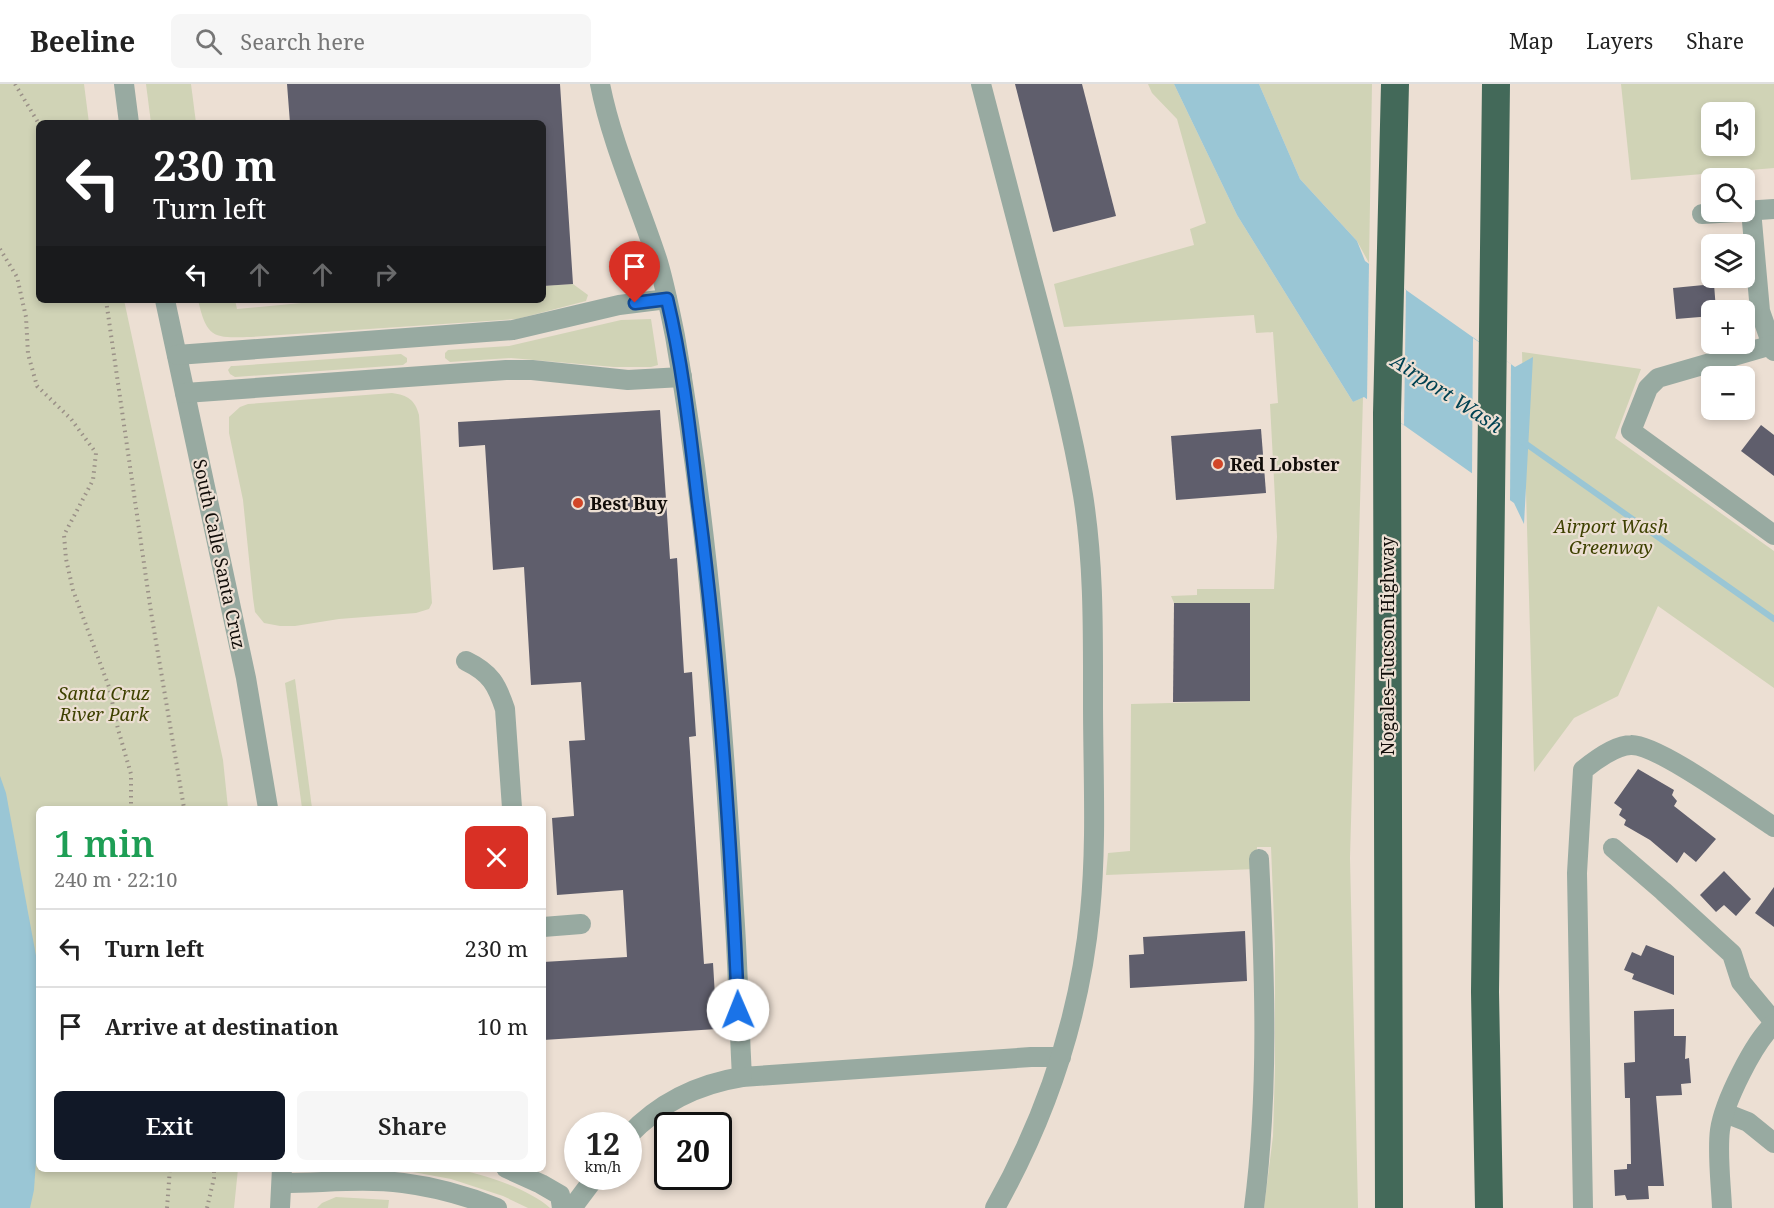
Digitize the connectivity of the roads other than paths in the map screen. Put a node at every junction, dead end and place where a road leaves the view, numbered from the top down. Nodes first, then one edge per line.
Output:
1 (124, 84) edge
2 (600, 84) edge
3 (981, 84) edge
4 (1395, 84) edge
5 (1496, 84) edge
6 (129, 120) edge
7 (1774, 209) edge
8 (1755, 210) edge
9 (1746, 222) edge
10 (667, 299) junction
11 (166, 303) edge
12 (1773, 348) edge
13 (177, 355) junction
14 (682, 377) junction
15 (185, 393) junction
16 (1774, 535) edge
17 (466, 661) dead end
18 (268, 806) edge
19 (512, 806) edge
20 (1774, 827) edge
21 (1613, 848) dead end
22 (1259, 859) dead end
23 (581, 924) dead end
24 (546, 927) edge
25 (1774, 1023) edge
26 (1061, 1057) junction
27 (742, 1077) junction
28 (1725, 1113) junction
29 (642, 1123) edge
30 (1774, 1143) edge
31 (515, 1172) edge
32 (282, 1176) edge
33 (586, 1190) edge
34 (280, 1208) edge
35 (497, 1208) edge
36 (562, 1208) edge
37 (572, 1208) edge
38 (995, 1208) edge
39 (1254, 1208) edge
40 (1389, 1208) edge
41 (1489, 1208) edge
42 (1583, 1208) edge
43 (1722, 1208) edge

1 - 6 street
2 - 10 street
3 - 26 street
4 - 40 highway, Nogales–Tucson Highway
5 - 41 highway
7 - 8 street
9 - 12 street
10 - 13 street
10 - 14 street
11 - 13 street, South Calle Santa Cruz
12 - 16 street
13 - 15 street, South Calle Santa Cruz
14 - 15 street
14 - 27 street
15 - 18 street, South Calle Santa Cruz
17 - 19 street
20 - 42 street
21 - 25 street
22 - 39 street
23 - 24 street
25 - 28 street
26 - 27 street
26 - 38 street
27 - 29 street
28 - 30 street
28 - 43 street
31 - 36 street
32 - 34 street
32 - 35 street
33 - 37 street

